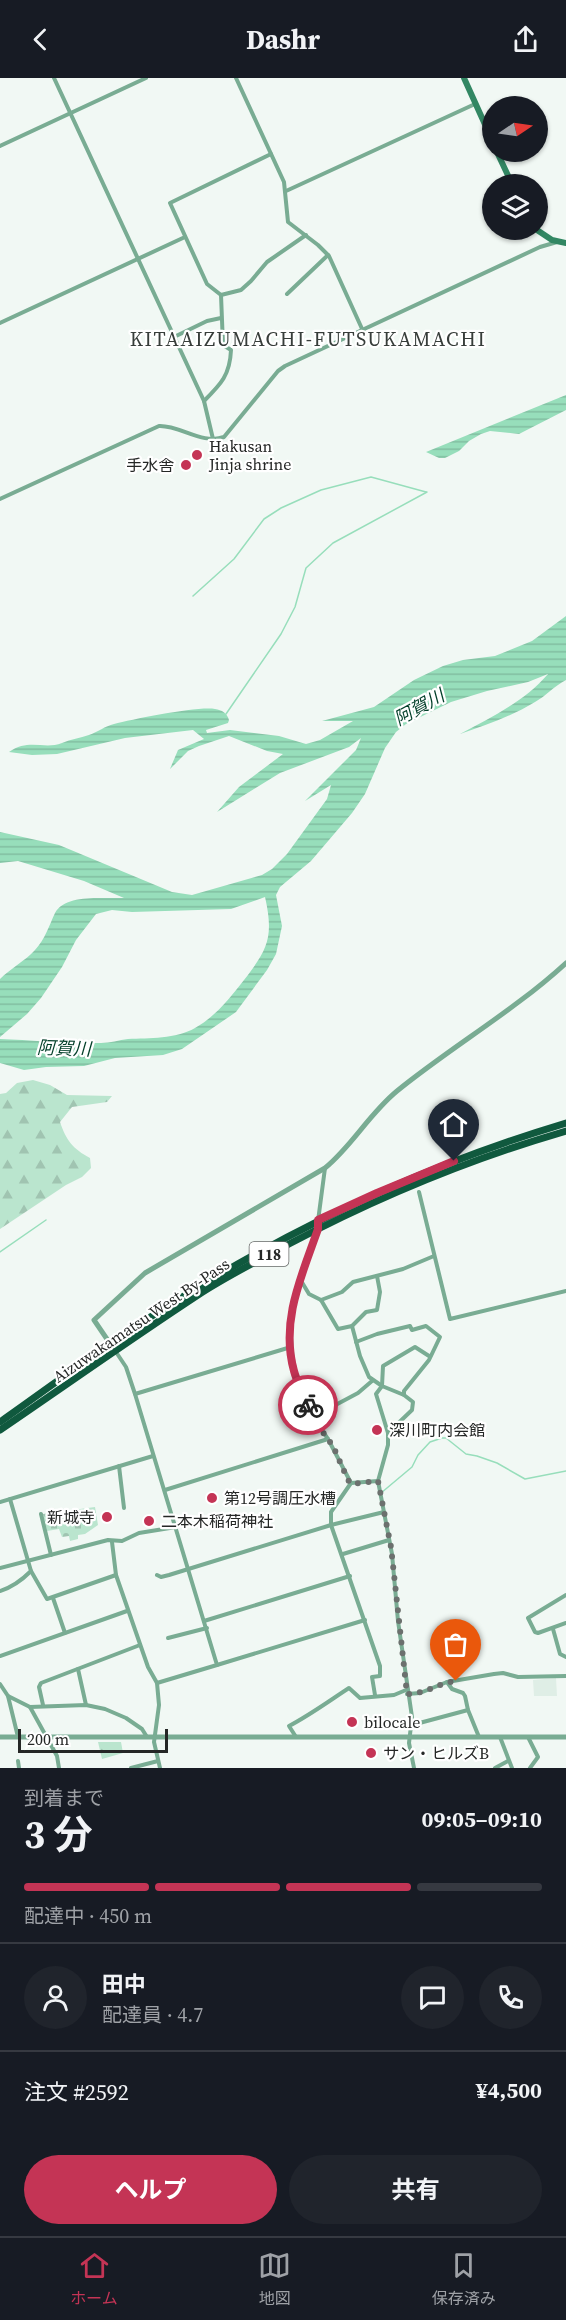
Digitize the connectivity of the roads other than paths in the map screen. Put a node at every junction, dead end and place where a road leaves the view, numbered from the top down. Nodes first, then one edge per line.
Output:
1 (54, 78) edge
2 (146, 78) edge
3 (236, 78) edge
4 (464, 78) edge
5 (475, 104) junction
6 (70, 113) junction
7 (482, 119) edge
8 (0, 146) edge
9 (271, 154) junction
10 (286, 191) junction
11 (306, 235) junction
12 (185, 237) junction
13 (548, 237) edge
14 (557, 242) junction
15 (566, 243) edge
16 (328, 255) junction
17 (138, 259) junction
18 (287, 294) dead end
19 (221, 295) junction
20 (221, 318) junction
21 (0, 323) edge
22 (363, 331) junction
23 (174, 337) junction
24 (204, 401) junction
25 (213, 439) junction
26 (0, 499) edge
27 (566, 963) edge
28 (566, 1123) edge
29 (566, 1131) edge
30 (325, 1168) junction
31 (419, 1192) dead end
32 (318, 1220) junction
33 (318, 1229) junction
34 (434, 1256) junction
35 (377, 1276) junction
36 (300, 1279) junction
37 (566, 1291) edge
38 (321, 1300) junction
39 (352, 1326) junction
40 (356, 1342) junction
41 (291, 1347) junction
42 (113, 1348) junction
43 (429, 1356) junction
44 (372, 1381) junction
45 (382, 1386) junction
46 (135, 1394) junction
47 (404, 1395) junction
48 (313, 1417) junction
49 (0, 1422) edge
50 (0, 1430) edge
51 (388, 1433) junction
52 (328, 1439) junction
53 (153, 1456) junction
54 (119, 1466) junction
55 (378, 1481) junction
56 (351, 1484) junction
57 (165, 1490) junction
58 (10, 1499) junction
59 (0, 1502) edge
60 (124, 1508) dead end
61 (384, 1512) junction
62 (41, 1514) dead end
63 (331, 1526) junction
64 (176, 1527) junction
65 (389, 1540) junction
66 (112, 1542) junction
67 (343, 1554) junction
68 (51, 1555) junction
69 (28, 1560) junction
70 (0, 1568) edge
71 (189, 1569) junction
72 (31, 1571) junction
73 (116, 1575) junction
74 (157, 1575) dead end
75 (350, 1576) junction
76 (0, 1591) edge
77 (566, 1594) edge
78 (53, 1598) junction
79 (128, 1611) junction
80 (364, 1620) junction
81 (204, 1621) junction
82 (566, 1623) edge
83 (207, 1628) junction
84 (553, 1629) junction
85 (65, 1633) junction
86 (168, 1638) dead end
87 (140, 1645) junction
88 (0, 1656) edge
89 (566, 1657) edge
90 (218, 1665) junction
91 (78, 1669) junction
92 (566, 1676) edge
93 (447, 1682) junction
94 (157, 1683) junction
95 (0, 1684) edge
96 (407, 1692) junction
97 (375, 1695) junction
98 (8, 1696) junction
99 (43, 1705) junction
100 (86, 1705) junction
101 (30, 1707) junction
102 (468, 1710) junction
103 (412, 1725) junction
104 (0, 1737) edge
105 (18, 1737) junction
106 (45, 1737) junction
107 (500, 1737) junction
108 (528, 1737) junction
109 (566, 1737) edge
110 (147, 1738) junction
111 (155, 1738) junction
112 (297, 1738) junction
113 (410, 1738) junction
114 (480, 1738) junction
115 (18, 1761) dead end
116 (158, 1761) junction
117 (508, 1761) junction
118 (20, 1768) edge
119 (59, 1768) edge
120 (131, 1768) edge
121 (160, 1768) edge
122 (414, 1768) edge
123 (495, 1768) edge
124 (512, 1768) edge
125 (530, 1768) edge

1 - 6 street
2 - 6 street
3 - 9 street
4 - 5 main road
5 - 7 main road
5 - 10 street
6 - 8 street
6 - 17 street
9 - 10 street
9 - 12 street
10 - 11 street
11 - 16 street
11 - 19 street
12 - 17 street
12 - 19 street
13 - 14 main road
14 - 15 main road
14 - 22 street
16 - 18 street
16 - 22 street
17 - 21 street
17 - 23 street
19 - 20 street
20 - 23 street
20 - 24 street
22 - 25 street
23 - 24 street
24 - 25 street
25 - 26 street
27 - 30 street
28 - 32 highway, Aizuwakamatsu West By-Pass / 118
29 - 33 highway, Aizuwakamatsu West By-Pass / 118
30 - 32 street
30 - 42 street
31 - 34 street
32 - 33 street
32 - 42 highway, Aizuwakamatsu West By-Pass / 118
33 - 36 street
33 - 42 highway, Aizuwakamatsu West By-Pass / 118
34 - 35 street
34 - 37 street
35 - 38 street
35 - 39 street
36 - 38 street
36 - 41 street
38 - 39 street
39 - 40 street
40 - 43 street
40 - 44 street
41 - 46 street
41 - 48 street
42 - 46 street
42 - 49 highway, Aizuwakamatsu West By-Pass / 118
42 - 50 highway, Aizuwakamatsu West By-Pass / 118
43 - 45 street
43 - 47 street
44 - 45 street
44 - 48 street
45 - 47 street
45 - 51 street
46 - 53 street
47 - 51 street
48 - 52 street
51 - 55 street
52 - 56 street
52 - 57 street
53 - 54 street
53 - 57 street
54 - 58 street
54 - 60 street
55 - 56 street
55 - 61 street
56 - 63 street
57 - 64 street
58 - 59 street
58 - 69 street
61 - 63 street
61 - 65 street
62 - 68 street
63 - 67 street
63 - 71 street
64 - 66 street
64 - 71 street
65 - 67 street
65 - 96 street
66 - 68 street
66 - 73 street
67 - 75 street
68 - 69 street
69 - 70 street
69 - 72 street
71 - 74 street
71 - 81 street
72 - 76 street
72 - 78 street
73 - 78 street
73 - 79 street
75 - 80 street
75 - 81 street
77 - 84 street
78 - 85 street
79 - 85 street
79 - 87 street
80 - 90 street
80 - 97 street
81 - 83 street
82 - 84 street
83 - 86 street
83 - 90 street
84 - 89 street
85 - 88 street
87 - 91 street
87 - 94 street
90 - 94 street
91 - 99 street
91 - 100 street
92 - 93 street
93 - 96 street
93 - 102 street
94 - 111 street
95 - 98 street
96 - 97 street
96 - 103 street
97 - 112 street
98 - 101 street
98 - 105 street
99 - 100 street
99 - 101 street
100 - 110 street
101 - 106 street
102 - 103 street
102 - 114 street
103 - 113 street
104 - 105 street
105 - 106 street
106 - 110 street
106 - 119 street
107 - 108 street
107 - 114 street
107 - 117 street
108 - 109 street
108 - 125 street
110 - 111 street
111 - 112 street
111 - 116 street
112 - 113 street
113 - 114 street
113 - 122 street
115 - 118 street
116 - 120 street
116 - 121 street
117 - 123 street
117 - 124 street

